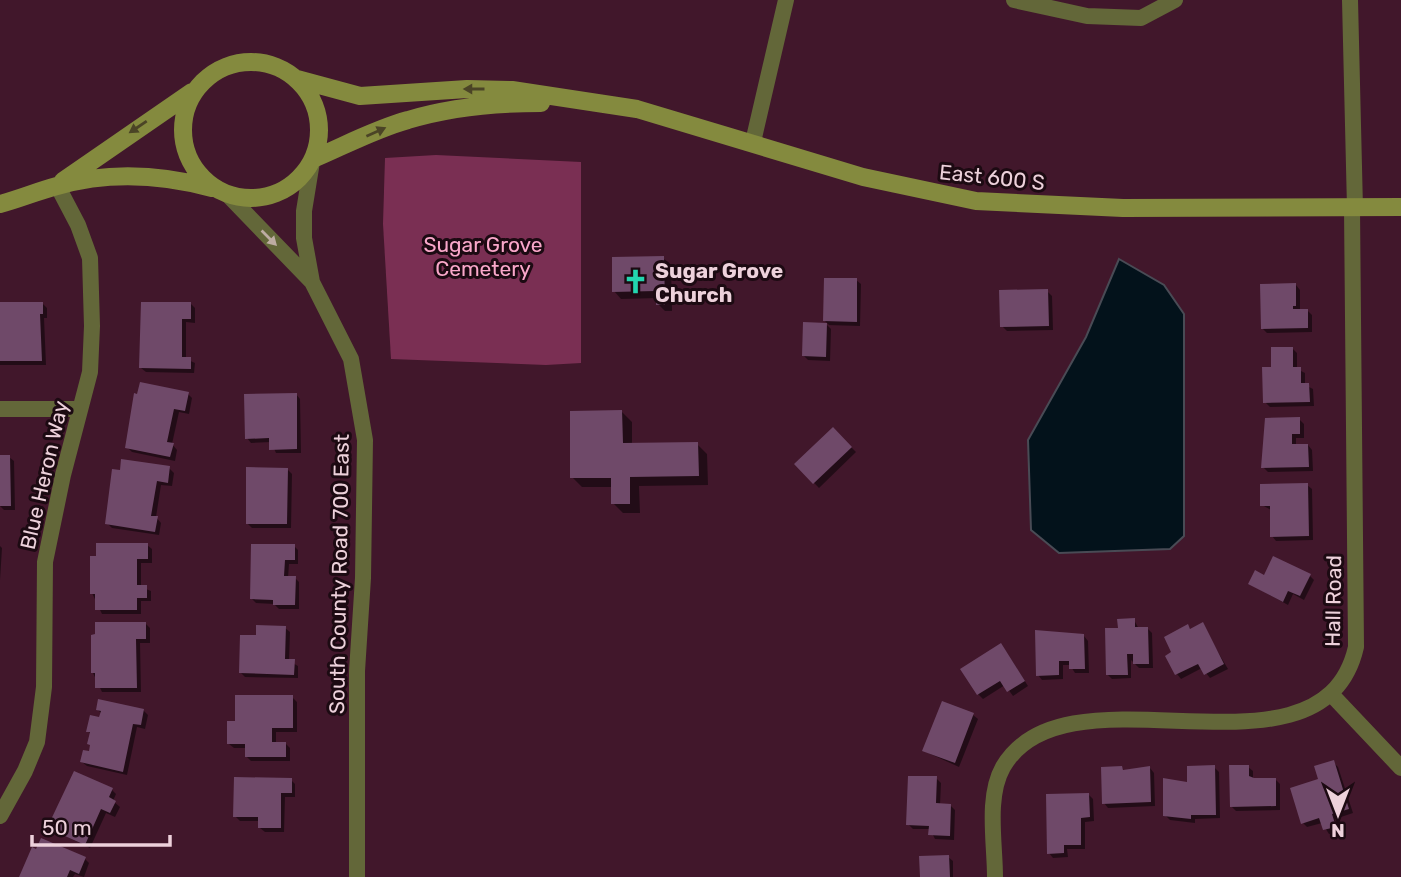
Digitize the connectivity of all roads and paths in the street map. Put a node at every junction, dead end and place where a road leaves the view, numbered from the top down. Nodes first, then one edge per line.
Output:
1 (786, 0) edge
2 (1014, 0) edge
3 (1175, 0) edge
4 (1350, 0) edge
5 (297, 79) junction
6 (195, 90) junction
7 (590, 102) junction
8 (753, 142) junction
9 (312, 161) junction
10 (57, 185) junction
11 (222, 192) junction
12 (0, 204) edge
13 (1401, 207) edge
14 (1354, 208) junction
15 (313, 282) junction
16 (0, 409) edge
17 (80, 409) junction
18 (1332, 695) junction
19 (1401, 768) edge
20 (0, 816) edge
21 (356, 877) edge
22 (995, 877) edge

1 - 8 street
2 - 3 street
4 - 14 street, Hall Road
5 - 6 street
7 -> 5 street
5 - 9 street
6 -> 10 street
6 - 11 street
7 - 8 street, East 600 S
9 -> 7 street
8 - 14 street, East 600 S
9 - 11 street
9 - 15 street, South County Road 700 East
10 - 11 street
10 - 12 street
10 - 17 street, Blue Heron Way
11 -> 15 street, South County Road 700 East
13 - 14 street, East 600 S
14 - 18 street, Hall Road
15 - 21 street, South County Road 700 East
16 - 17 street
17 - 20 street, Blue Heron Way
18 - 19 street
18 - 22 street

